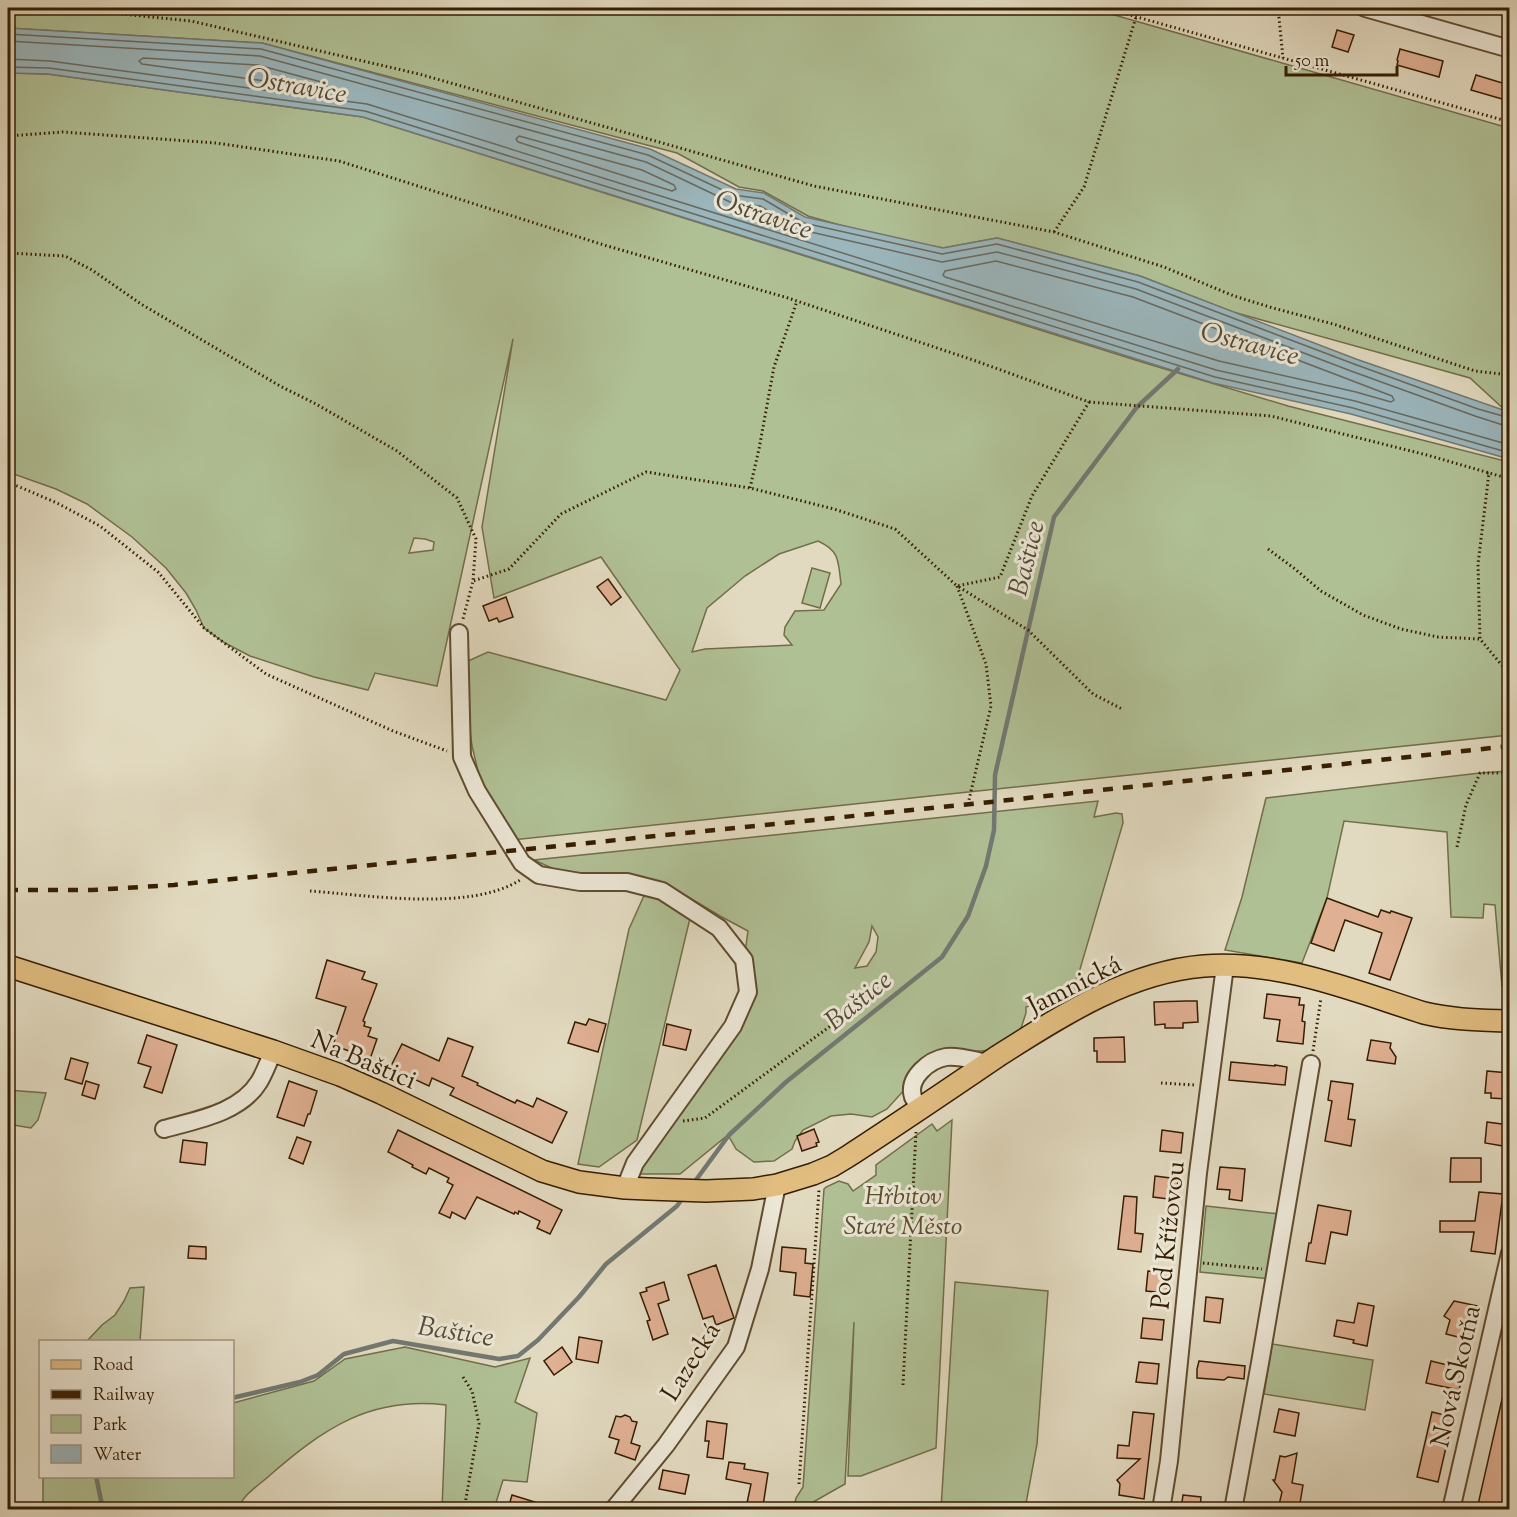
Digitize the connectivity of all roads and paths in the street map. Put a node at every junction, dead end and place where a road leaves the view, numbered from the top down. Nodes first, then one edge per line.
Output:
1 (63, 8) edge
2 (1105, 8) edge
3 (1278, 8) edge
4 (1365, 8) edge
5 (1136, 16) junction
6 (1509, 49) edge
7 (1283, 58) junction
8 (1509, 122) edge
9 (8, 136) edge
10 (1054, 232) junction
11 (8, 253) edge
12 (797, 301) junction
13 (1509, 375) edge
14 (1089, 402) junction
15 (1489, 473) junction
16 (1509, 479) edge
17 (8, 482) edge
18 (750, 488) junction
19 (1268, 549) dead end
20 (473, 581) junction
21 (957, 586) junction
22 (459, 633) joint
23 (1480, 639) junction
24 (1509, 675) edge
25 (1122, 709) dead end
26 (462, 757) junction
27 (1509, 773) edge
28 (968, 804) dead end
29 (1457, 847) dead end
30 (534, 872) junction
31 (310, 891) dead end
32 (8, 966) edge
33 (1225, 966) junction
34 (1323, 989) dead end
35 (840, 1019) dead end
36 (1509, 1021) edge
37 (273, 1052) junction
38 (988, 1064) junction
39 (1311, 1065) joint
40 (1161, 1083) dead end
41 (1210, 1086) junction
42 (921, 1108) junction
43 (664, 1122) junction
44 (164, 1129) dead end
45 (916, 1131) dead end
46 (821, 1170) junction
47 (777, 1185) junction
48 (625, 1188) junction
49 (697, 1191) joint
50 (1509, 1253) edge
51 (1189, 1262) junction
52 (1276, 1270) junction
53 (464, 1377) dead end
54 (903, 1385) dead end
55 (799, 1484) dead end
56 (464, 1509) edge
57 (613, 1509) edge
58 (1161, 1509) edge
59 (1233, 1509) edge
60 (1451, 1509) edge

1 - 10 path
2 - 5 path
3 - 7 path
4 - 6 street
5 - 7 path
5 - 10 path
7 - 8 path
9 - 12 path
10 - 13 path
11 - 20 path
12 - 14 path
12 - 18 path
14 - 15 path
14 - 21 path
15 - 16 path
15 - 23 path
17 - 26 path
18 - 20 path
18 - 21 path
19 - 23 path
20 - 22 path
21 - 25 path
21 - 28 path
22 - 26 street
23 - 24 path
26 - 30 street
27 - 29 path
30 - 31 path
30 - 43 street
32 - 37 main road, Na Baštici
33 - 36 main road, Jamnická
33 - 38 main road, Jamnická
33 - 41 street, Pod Křížovou
34 - 39 path
35 - 43 path
37 - 44 street
37 - 48 main road, Na Baštici
38 - 42 main road, Jamnická
38 - 42 street
39 - 52 street
40 - 41 path
41 - 51 street, Pod Křížovou
42 - 46 main road, Jamnická
43 - 48 street
45 - 54 path
46 - 47 main road, Jamnická
46 - 55 path
47 - 49 main road, Jamnická
47 - 57 street, Lazecká
48 - 49 main road, Na Baštici
50 - 60 street, Nová Skotňa
51 - 52 path
51 - 58 street, Pod Křížovou
52 - 59 street
53 - 56 path

